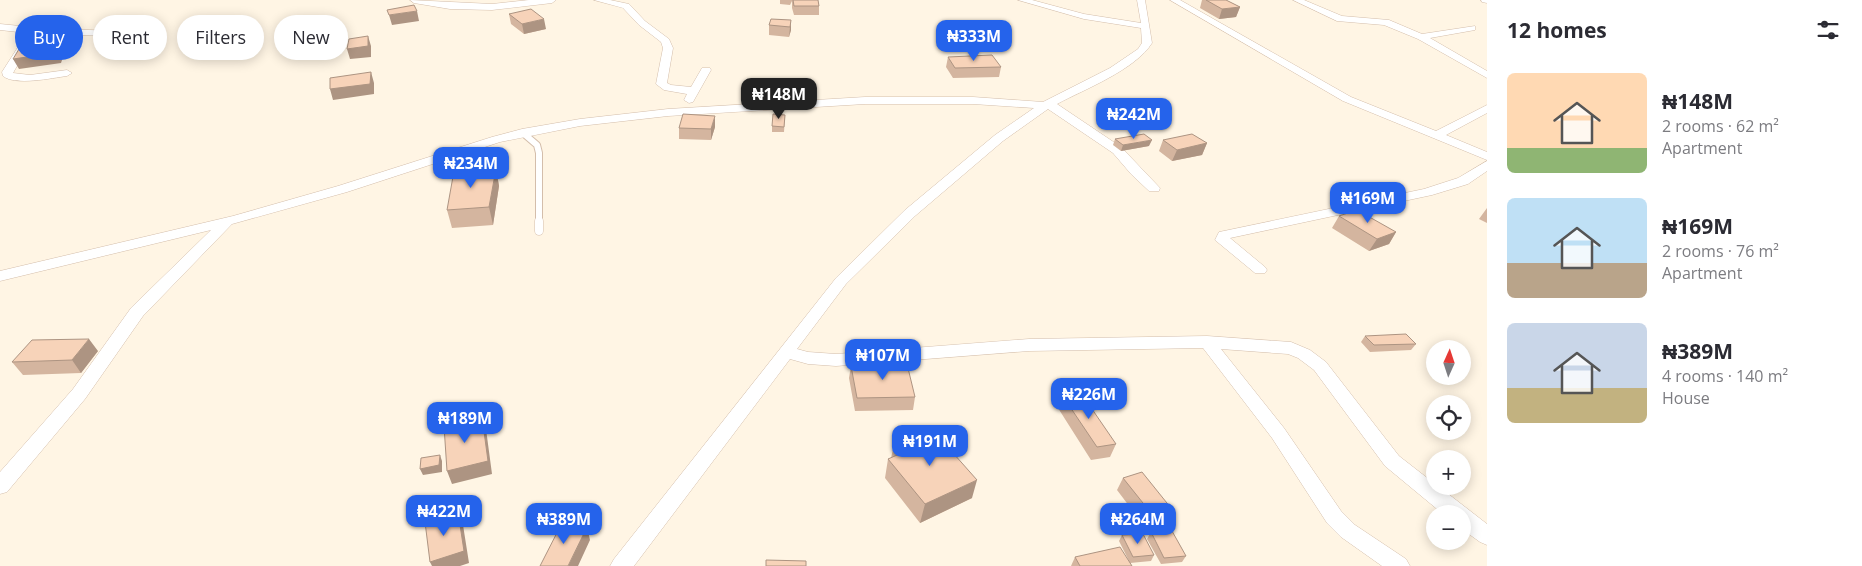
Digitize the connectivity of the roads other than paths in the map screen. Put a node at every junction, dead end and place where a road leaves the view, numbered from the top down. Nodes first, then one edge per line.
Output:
1 (414, 0) edge
2 (552, 0) edge
3 (598, 0) edge
4 (1022, 0) edge
5 (1141, 0) edge
6 (1174, 0) edge
7 (1297, 0) edge
8 (1146, 26) junction
9 (0, 27) edge
10 (1472, 28) dead end
11 (15, 29) edge
12 (1421, 36) junction
13 (15, 58) edge
14 (706, 70) dead end
15 (67, 73) dead end
16 (1487, 75) edge
17 (693, 90) junction
18 (1047, 105) junction
19 (1487, 108) edge
20 (686, 111) junction
21 (523, 133) junction
22 (1436, 136) junction
23 (1487, 156) edge
24 (1487, 166) edge
25 (1154, 188) dead end
26 (228, 221) junction
27 (539, 232) dead end
28 (1260, 270) dead end
29 (0, 276) edge
30 (1207, 342) junction
31 (786, 352) junction
32 (0, 486) edge
33 (1447, 505) edge
34 (1471, 524) edge
35 (1487, 536) edge
36 (621, 566) edge
37 (1399, 566) edge

1 - 2 street
3 - 17 street
4 - 8 street
5 - 8 street
6 - 22 street
7 - 12 street
8 - 18 street
9 - 11 street
10 - 12 street
12 - 16 street
13 - 15 street
14 - 17 street
17 - 20 street
18 - 20 street
18 - 25 street
18 - 31 street
19 - 22 street
20 - 21 street
21 - 26 street
21 - 27 lane
22 - 23 street
24 - 28 street
26 - 29 street
26 - 32 street
30 - 31 street
30 - 33 street
30 - 37 street
31 - 36 street
34 - 35 street

